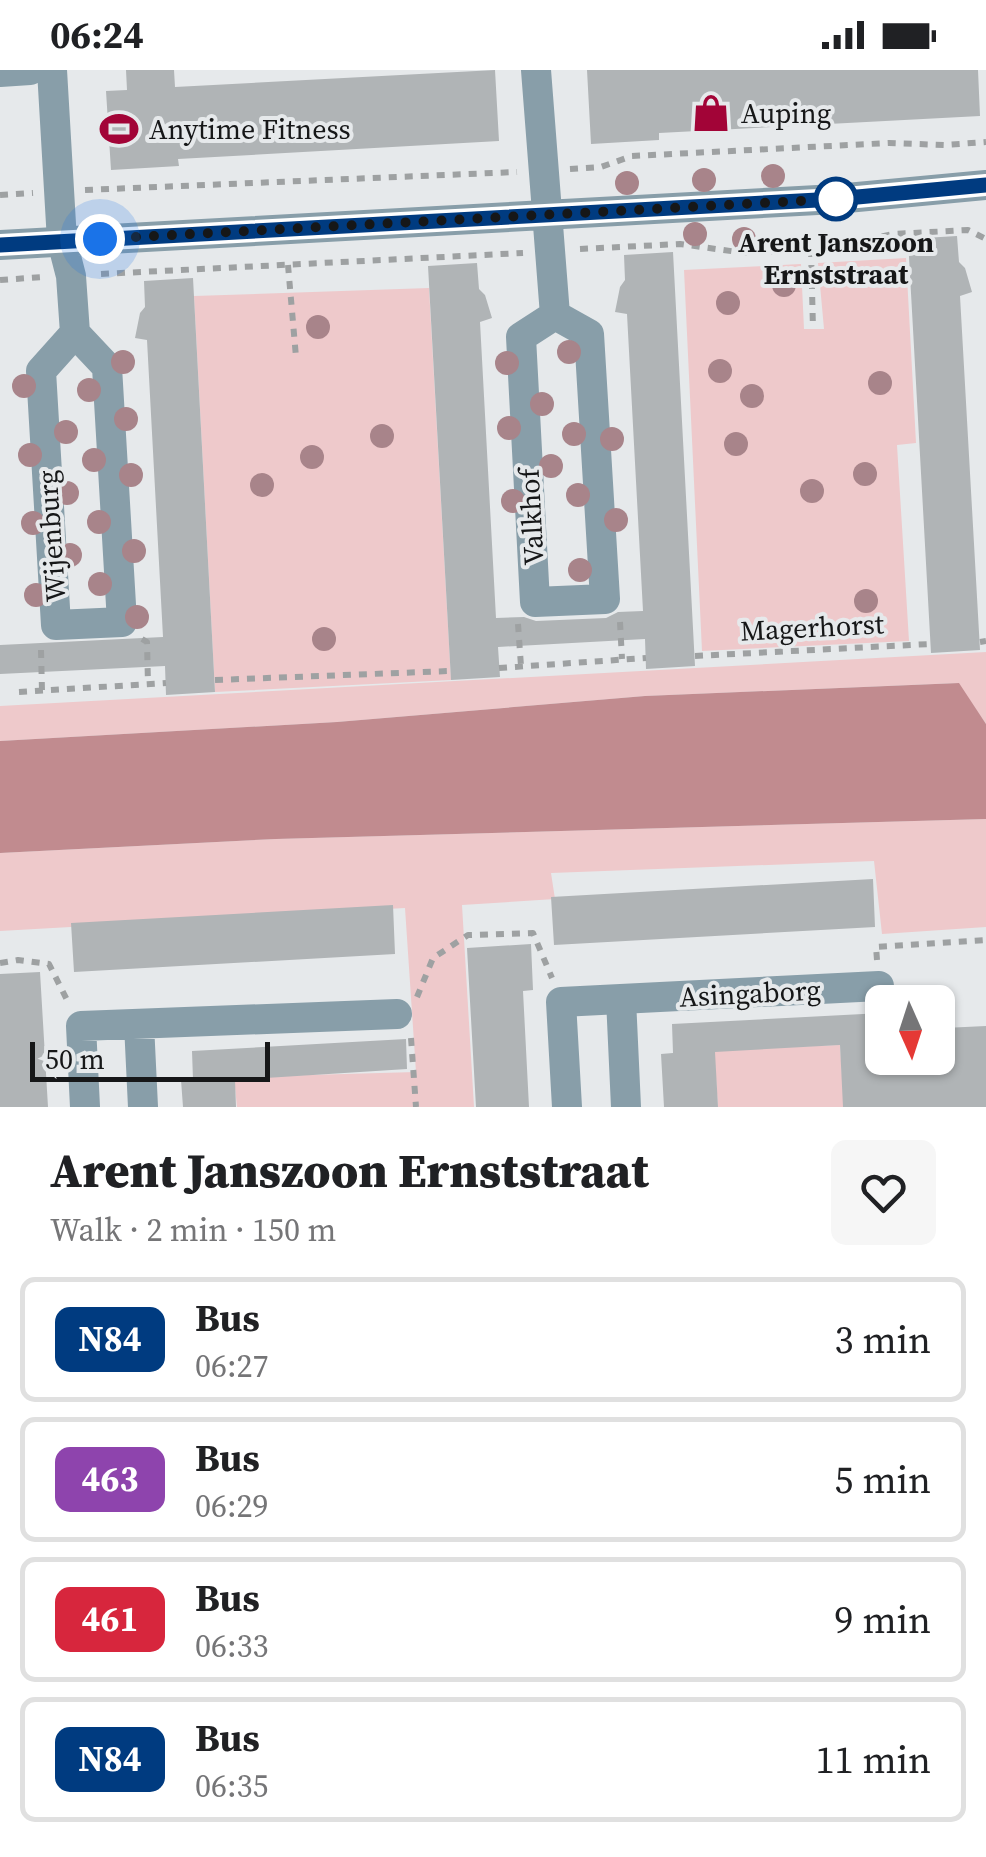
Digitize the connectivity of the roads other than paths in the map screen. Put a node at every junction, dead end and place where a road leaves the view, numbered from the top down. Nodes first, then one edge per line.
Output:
1 (26, 70) edge
2 (52, 70) edge
3 (536, 70) edge
4 (0, 72) edge
5 (986, 186) edge
6 (548, 215) junction
7 (62, 241) junction
8 (0, 245) edge
9 (555, 315) junction
10 (75, 333) junction
11 (865, 987) edge
12 (620, 999) junction
13 (404, 1014) road end
14 (139, 1024) junction
15 (84, 1107) edge
16 (143, 1107) edge
17 (567, 1107) edge
18 (626, 1107) edge

1 - 4 street
2 - 7 street
3 - 6 street
5 - 6 street
6 - 7 street
6 - 9 street
7 - 8 street
7 - 10 street
9 - 9 street, Valkhof
10 - 10 street, Wijenburg
11 - 12 street, Asingaborg
12 - 17 street, Asingaborg
12 - 18 street
13 - 14 street
14 - 15 street
14 - 16 street

